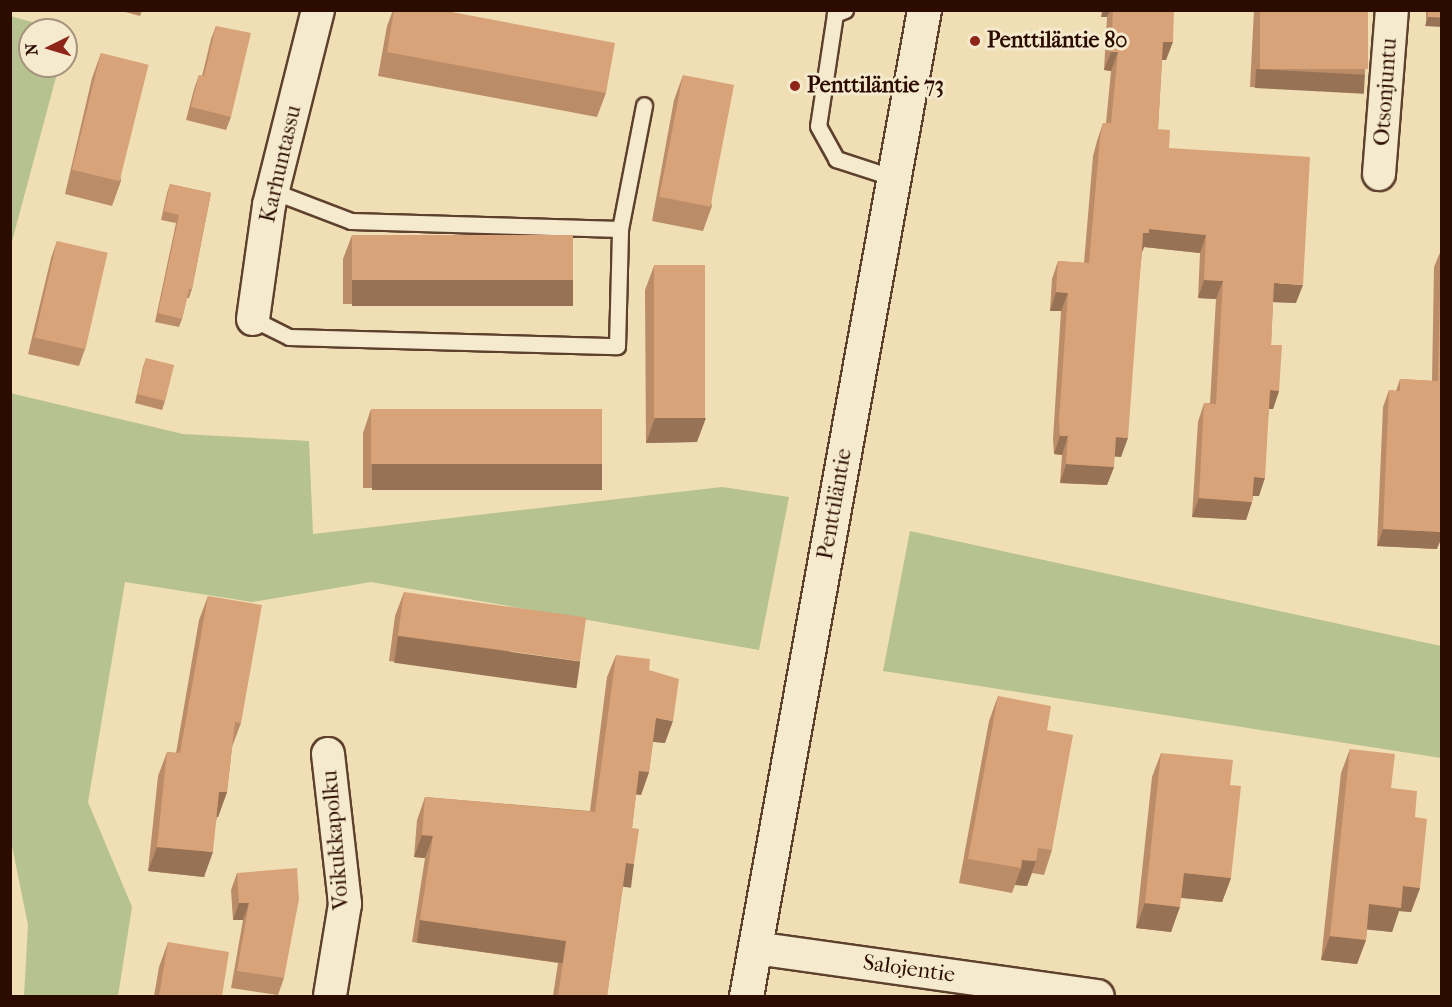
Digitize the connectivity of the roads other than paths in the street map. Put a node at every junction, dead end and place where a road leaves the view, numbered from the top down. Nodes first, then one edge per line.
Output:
1 (318, 10) edge
2 (845, 10) edge
3 (924, 10) edge
4 (1392, 10) edge
5 (644, 105) dead end
6 (1379, 174) dead end
7 (894, 178) junction
8 (273, 191) junction
9 (620, 229) junction
10 (253, 319) joint
11 (328, 754) dead end
12 (755, 948) junction
13 (330, 996) edge
14 (746, 996) edge
15 (1098, 996) edge

1 - 8 street, Karhuntassu
2 - 7 lane
3 - 7 street, Penttiläntie
4 - 6 street, Otsonjuntu
5 - 9 lane
7 - 12 street, Penttiläntie
8 - 9 lane
8 - 10 street, Karhuntassu
9 - 10 lane
11 - 13 street, Voikukkapolku
12 - 14 street, Penttiläntie
12 - 15 street, Salojentie

